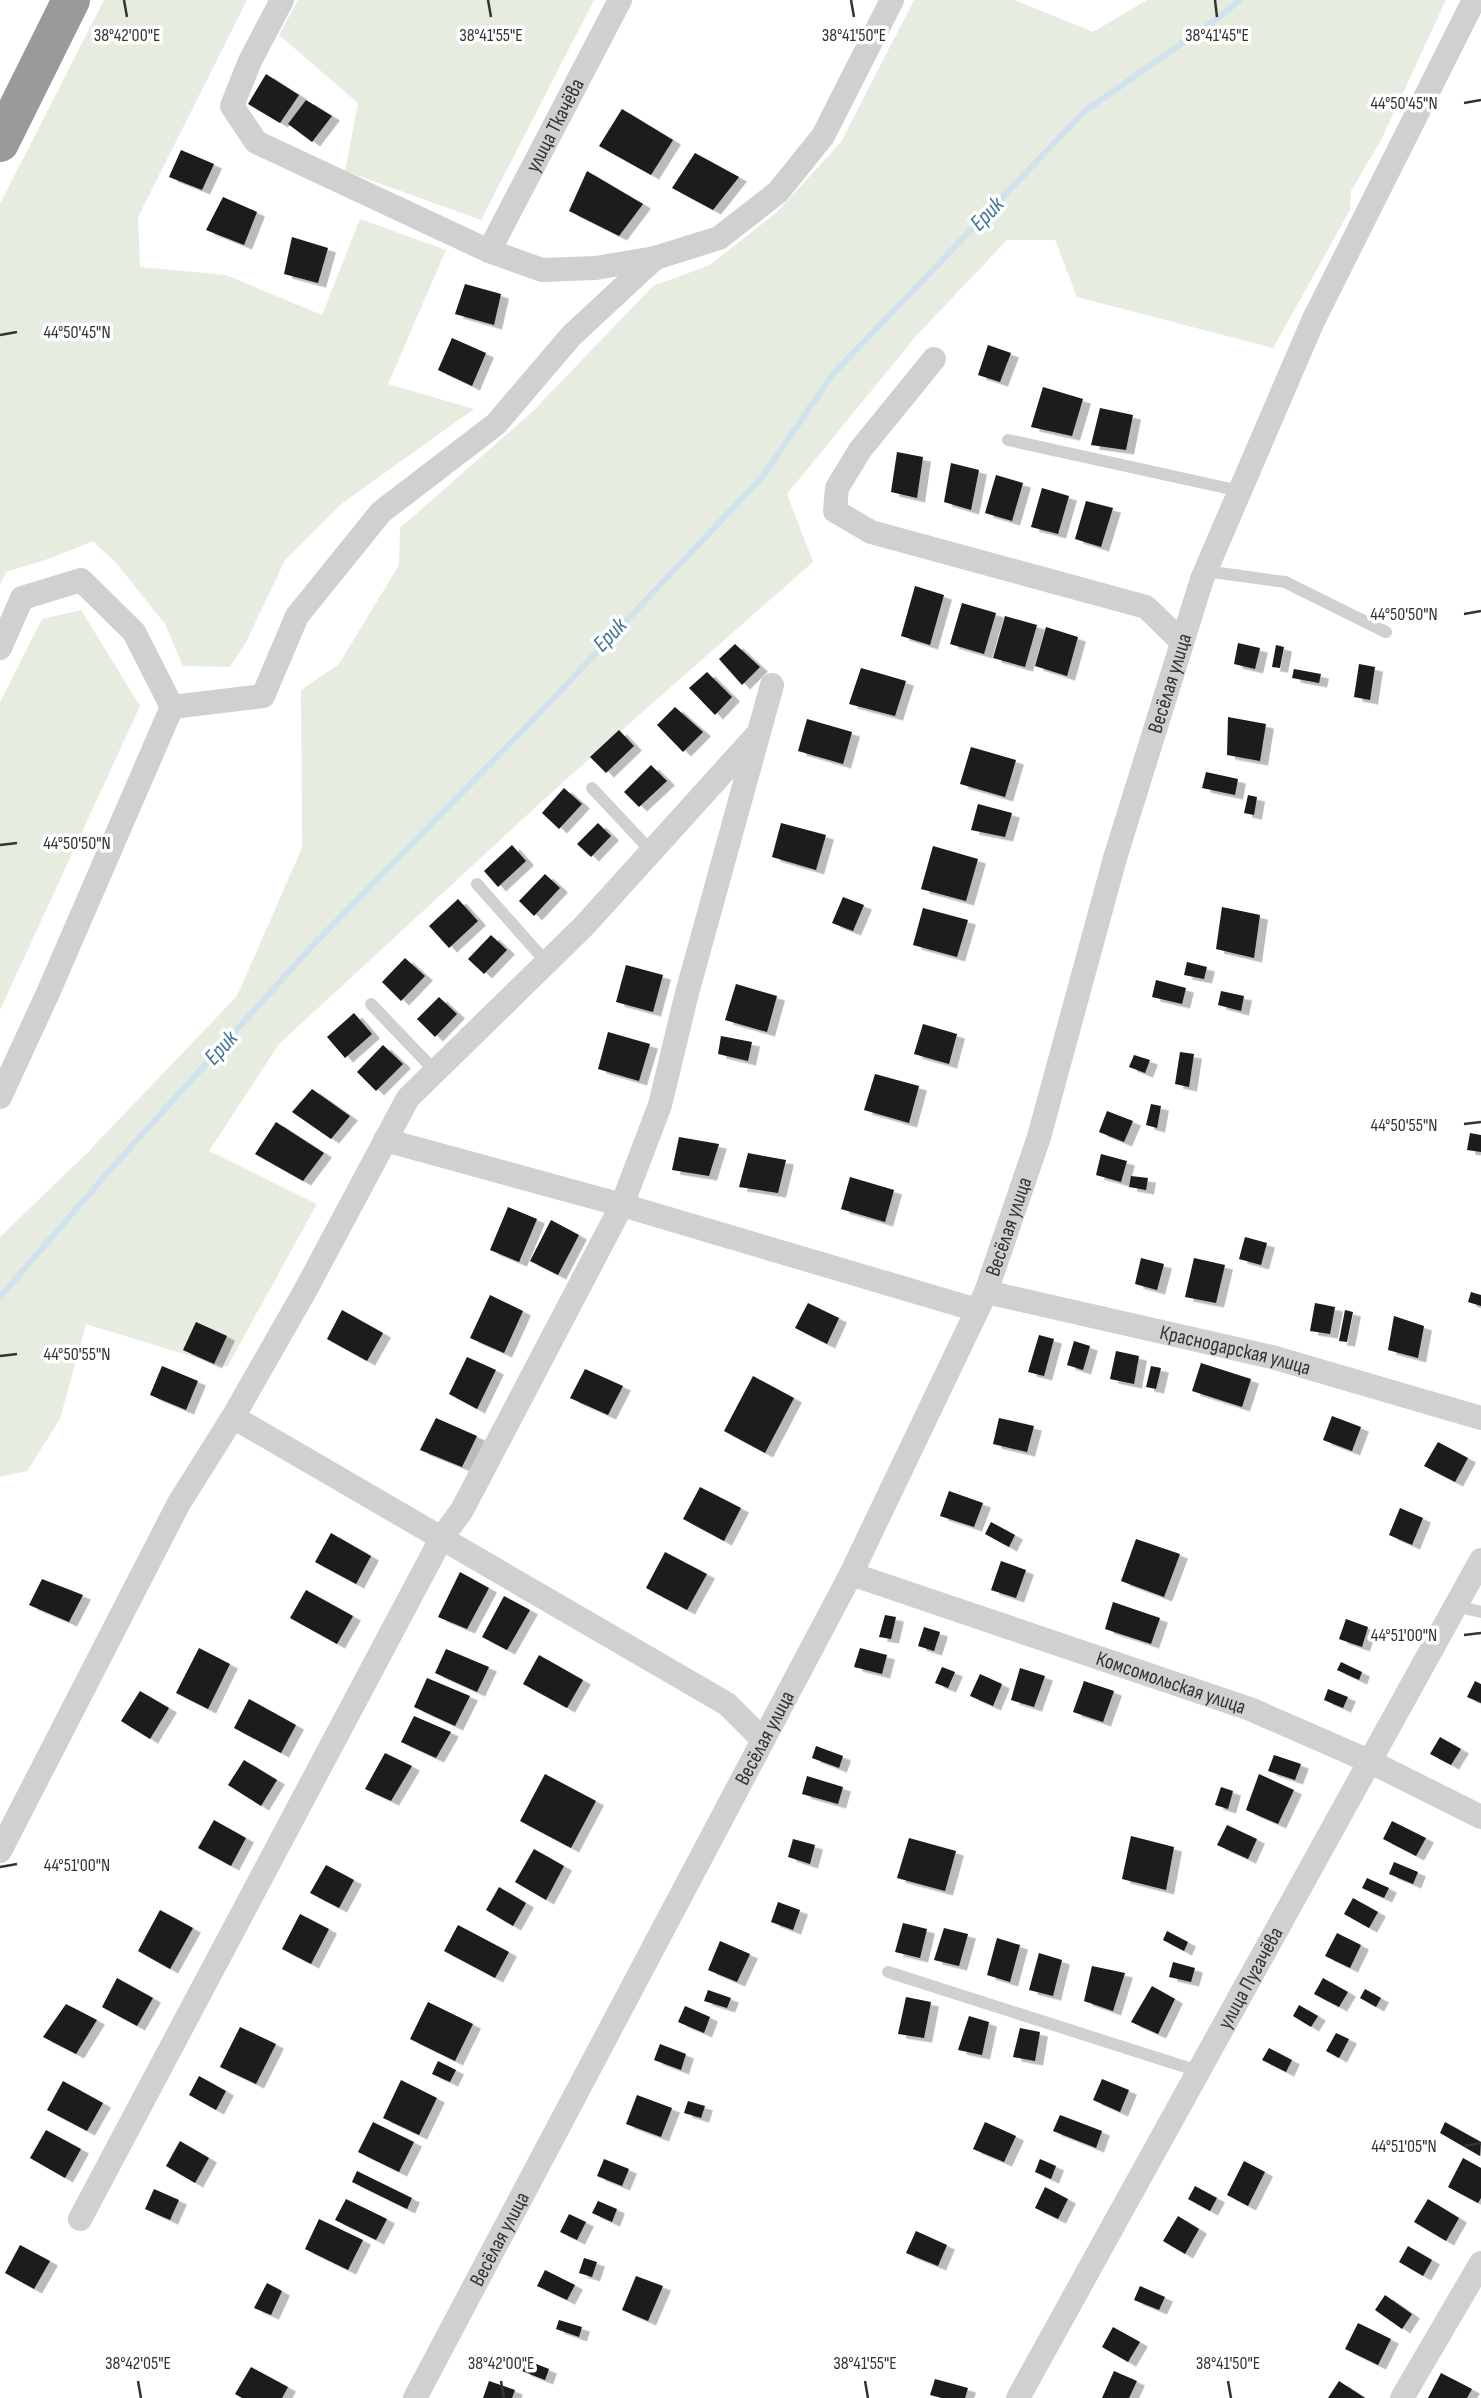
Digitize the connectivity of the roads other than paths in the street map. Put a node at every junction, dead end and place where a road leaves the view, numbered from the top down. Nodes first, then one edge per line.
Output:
1 (71, 0) edge
2 (282, 0) edge
3 (620, 0) edge
4 (892, 0) edge
5 (1474, 0) edge
6 (0, 143) edge
7 (489, 251) junction
8 (655, 258) junction
9 (934, 359) dead end
10 (1008, 440) dead end
11 (1240, 491) junction
12 (1205, 571) junction
13 (1386, 632) dead end
14 (1182, 642) junction
15 (0, 648) edge
16 (772, 685) dead end
17 (172, 707) junction
18 (759, 733) junction
19 (592, 788) dead end
20 (652, 851) junction
21 (477, 884) dead end
22 (547, 962) junction
23 (371, 1004) dead end
24 (436, 1072) junction
25 (0, 1097) edge
26 (385, 1140) junction
27 (622, 1205) junction
28 (981, 1301) junction
29 (233, 1417) junction
30 (1481, 1418) edge
31 (441, 1539) junction
32 (1481, 1560) edge
33 (851, 1574) junction
34 (1455, 1606) junction
35 (1481, 1612) edge
36 (763, 1741) junction
37 (1369, 1761) junction
38 (1481, 1816) edge
39 (0, 1852) edge
40 (888, 1972) dead end
41 (1198, 2071) junction
42 (80, 2219) dead end
43 (1481, 2263) edge
44 (415, 2398) edge
45 (1018, 2398) edge
46 (1402, 2398) edge

1 - 6 highway
2 - 7 street
3 - 7 street, улица Ткачёва
4 - 8 street
5 - 11 street, Весёлая улица
7 - 8 street
8 - 17 street
9 - 14 street
10 - 11 lane
11 - 12 street, Весёлая улица
12 - 13 lane
12 - 14 street, Весёлая улица
14 - 28 street, Весёлая улица
15 - 17 street
16 - 18 street
17 - 25 street
18 - 20 street
18 - 27 street
19 - 20 lane
20 - 22 street
21 - 22 lane
22 - 24 street
23 - 24 lane
24 - 26 street
26 - 27 street, Краснодарская улица
26 - 29 street
27 - 28 street, Краснодарская улица
27 - 31 street
28 - 30 street, Краснодарская улица
28 - 33 street, Весёлая улица
29 - 31 street
29 - 39 street
31 - 36 street
31 - 42 street
32 - 34 street, улица Пугачёва
33 - 36 street, Весёлая улица
33 - 37 street, Комсомольская улица
34 - 35 lane
34 - 37 street, улица Пугачёва
36 - 44 street, Весёлая улица
37 - 38 street, Комсомольская улица
37 - 41 street, улица Пугачёва
40 - 41 lane
41 - 45 street, улица Пугачёва
43 - 46 street

